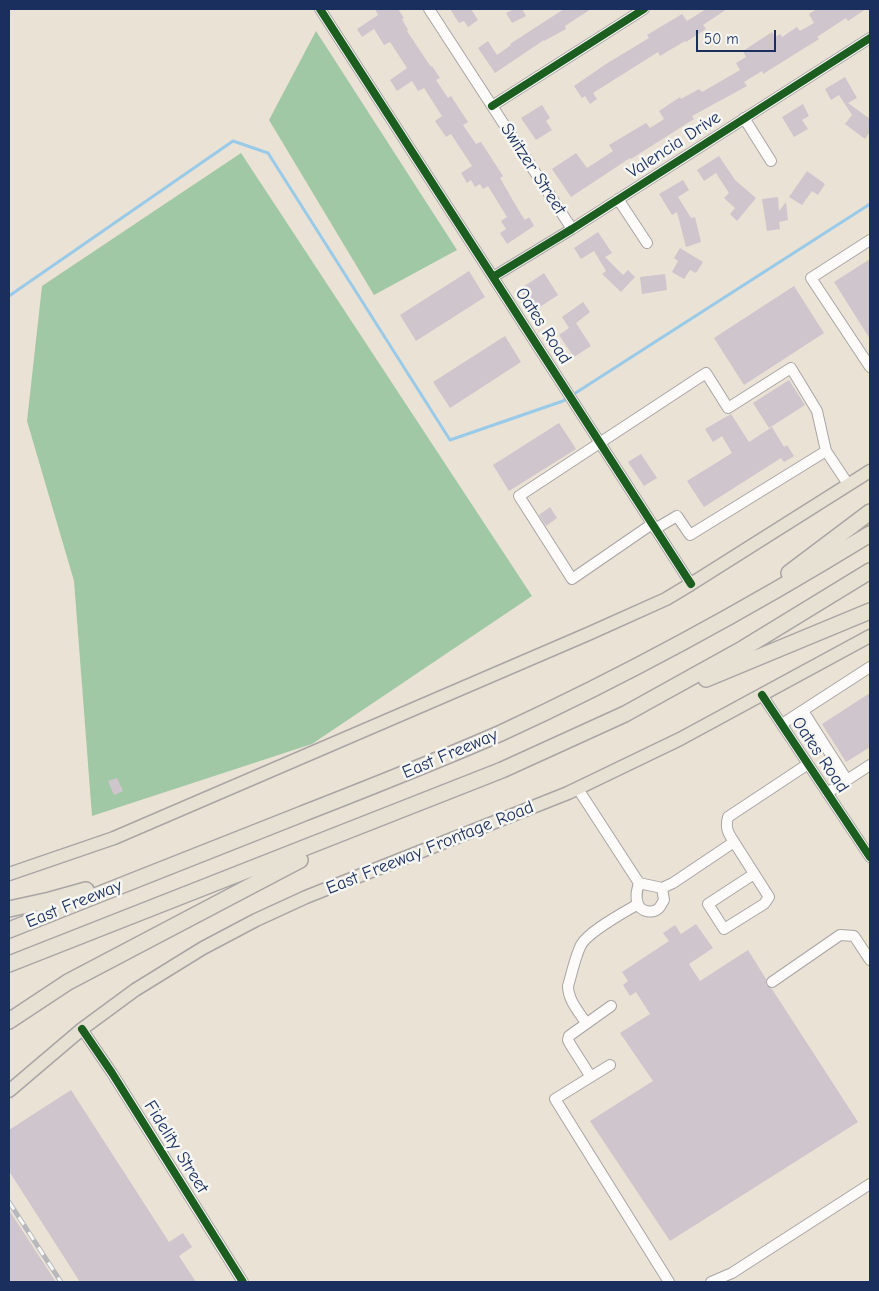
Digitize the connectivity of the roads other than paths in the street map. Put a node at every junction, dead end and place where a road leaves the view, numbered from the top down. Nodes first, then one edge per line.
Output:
1 (320, 9) edge
2 (430, 9) edge
3 (644, 9) edge
4 (869, 41) edge
5 (492, 106) junction
6 (744, 118) junction
7 (771, 161) dead end
8 (618, 199) junction
9 (572, 229) junction
10 (870, 240) edge
11 (647, 243) dead end
12 (493, 277) junction
13 (870, 367) edge
14 (600, 442) junction
15 (826, 451) junction
16 (870, 470) edge
17 (848, 484) junction
18 (870, 512) edge
19 (654, 527) junction
20 (870, 534) edge
21 (870, 571) edge
22 (691, 584) junction
23 (870, 611) edge
24 (726, 620) junction
25 (870, 636) edge
26 (870, 667) edge
27 (762, 695) junction
28 (802, 711) junction
29 (624, 714) junction
30 (782, 724) junction
31 (808, 764) junction
32 (870, 765) edge
33 (847, 780) junction
34 (578, 789) junction
35 (827, 793) junction
36 (370, 823) junction
37 (734, 842) junction
38 (211, 850) junction
39 (870, 857) edge
40 (9, 874) edge
41 (754, 874) junction
42 (639, 883) junction
43 (662, 888) junction
44 (638, 904) junction
45 (9, 909) edge
46 (9, 930) edge
47 (870, 960) edge
48 (9, 964) edge
49 (772, 982) dead end
50 (612, 1006) dead end
51 (9, 1021) edge
52 (586, 1023) junction
53 (82, 1029) junction
54 (610, 1065) dead end
55 (590, 1077) junction
56 (9, 1091) edge
57 (870, 1184) edge
58 (243, 1282) edge
59 (669, 1282) edge
60 (711, 1282) edge

1 - 12 street, Oates Road
2 - 5 street, Switzer Street
3 - 5 street
4 - 6 street, Valencia Drive
5 - 9 street, Switzer Street
6 - 7 street
6 - 8 street, Valencia Drive
8 - 9 street, Valencia Drive
8 - 11 street
9 - 12 street, Valencia Drive
10 - 13 street
12 - 14 street, Oates Road
14 - 15 street
14 - 19 street, Oates Road
14 - 19 street
15 - 17 street
15 - 19 street
16 - 17 main road
17 - 22 main road
18 - 24 highway
19 - 22 street, Oates Road
20 - 24 highway, East Freeway
21 - 29 highway, East Freeway
22 - 40 main road
23 - 29 highway
24 - 38 highway, East Freeway
25 - 27 main road, East Freeway Frontage Road
26 - 28 street
27 - 30 street, Oates Road
27 - 34 main road, East Freeway Frontage Road
28 - 30 street
28 - 33 street
29 - 36 highway, East Freeway
30 - 31 street, Oates Road
31 - 35 street, Oates Road
31 - 37 street
32 - 33 street
33 - 35 street
34 - 42 street
34 - 53 main road, East Freeway Frontage Road
35 - 39 street, Oates Road
36 - 48 highway, East Freeway
36 - 51 highway
37 - 41 street
37 - 43 street
38 - 45 highway
38 - 46 highway, East Freeway
41 - 41 street
42 - 43 street
42 - 44 street
43 - 44 street
44 - 52 street
47 - 49 street
50 - 52 street
52 - 55 street
53 - 56 main road, East Freeway Frontage Road
53 - 58 street, Fidelity Street
54 - 55 street
55 - 59 street
57 - 60 street

